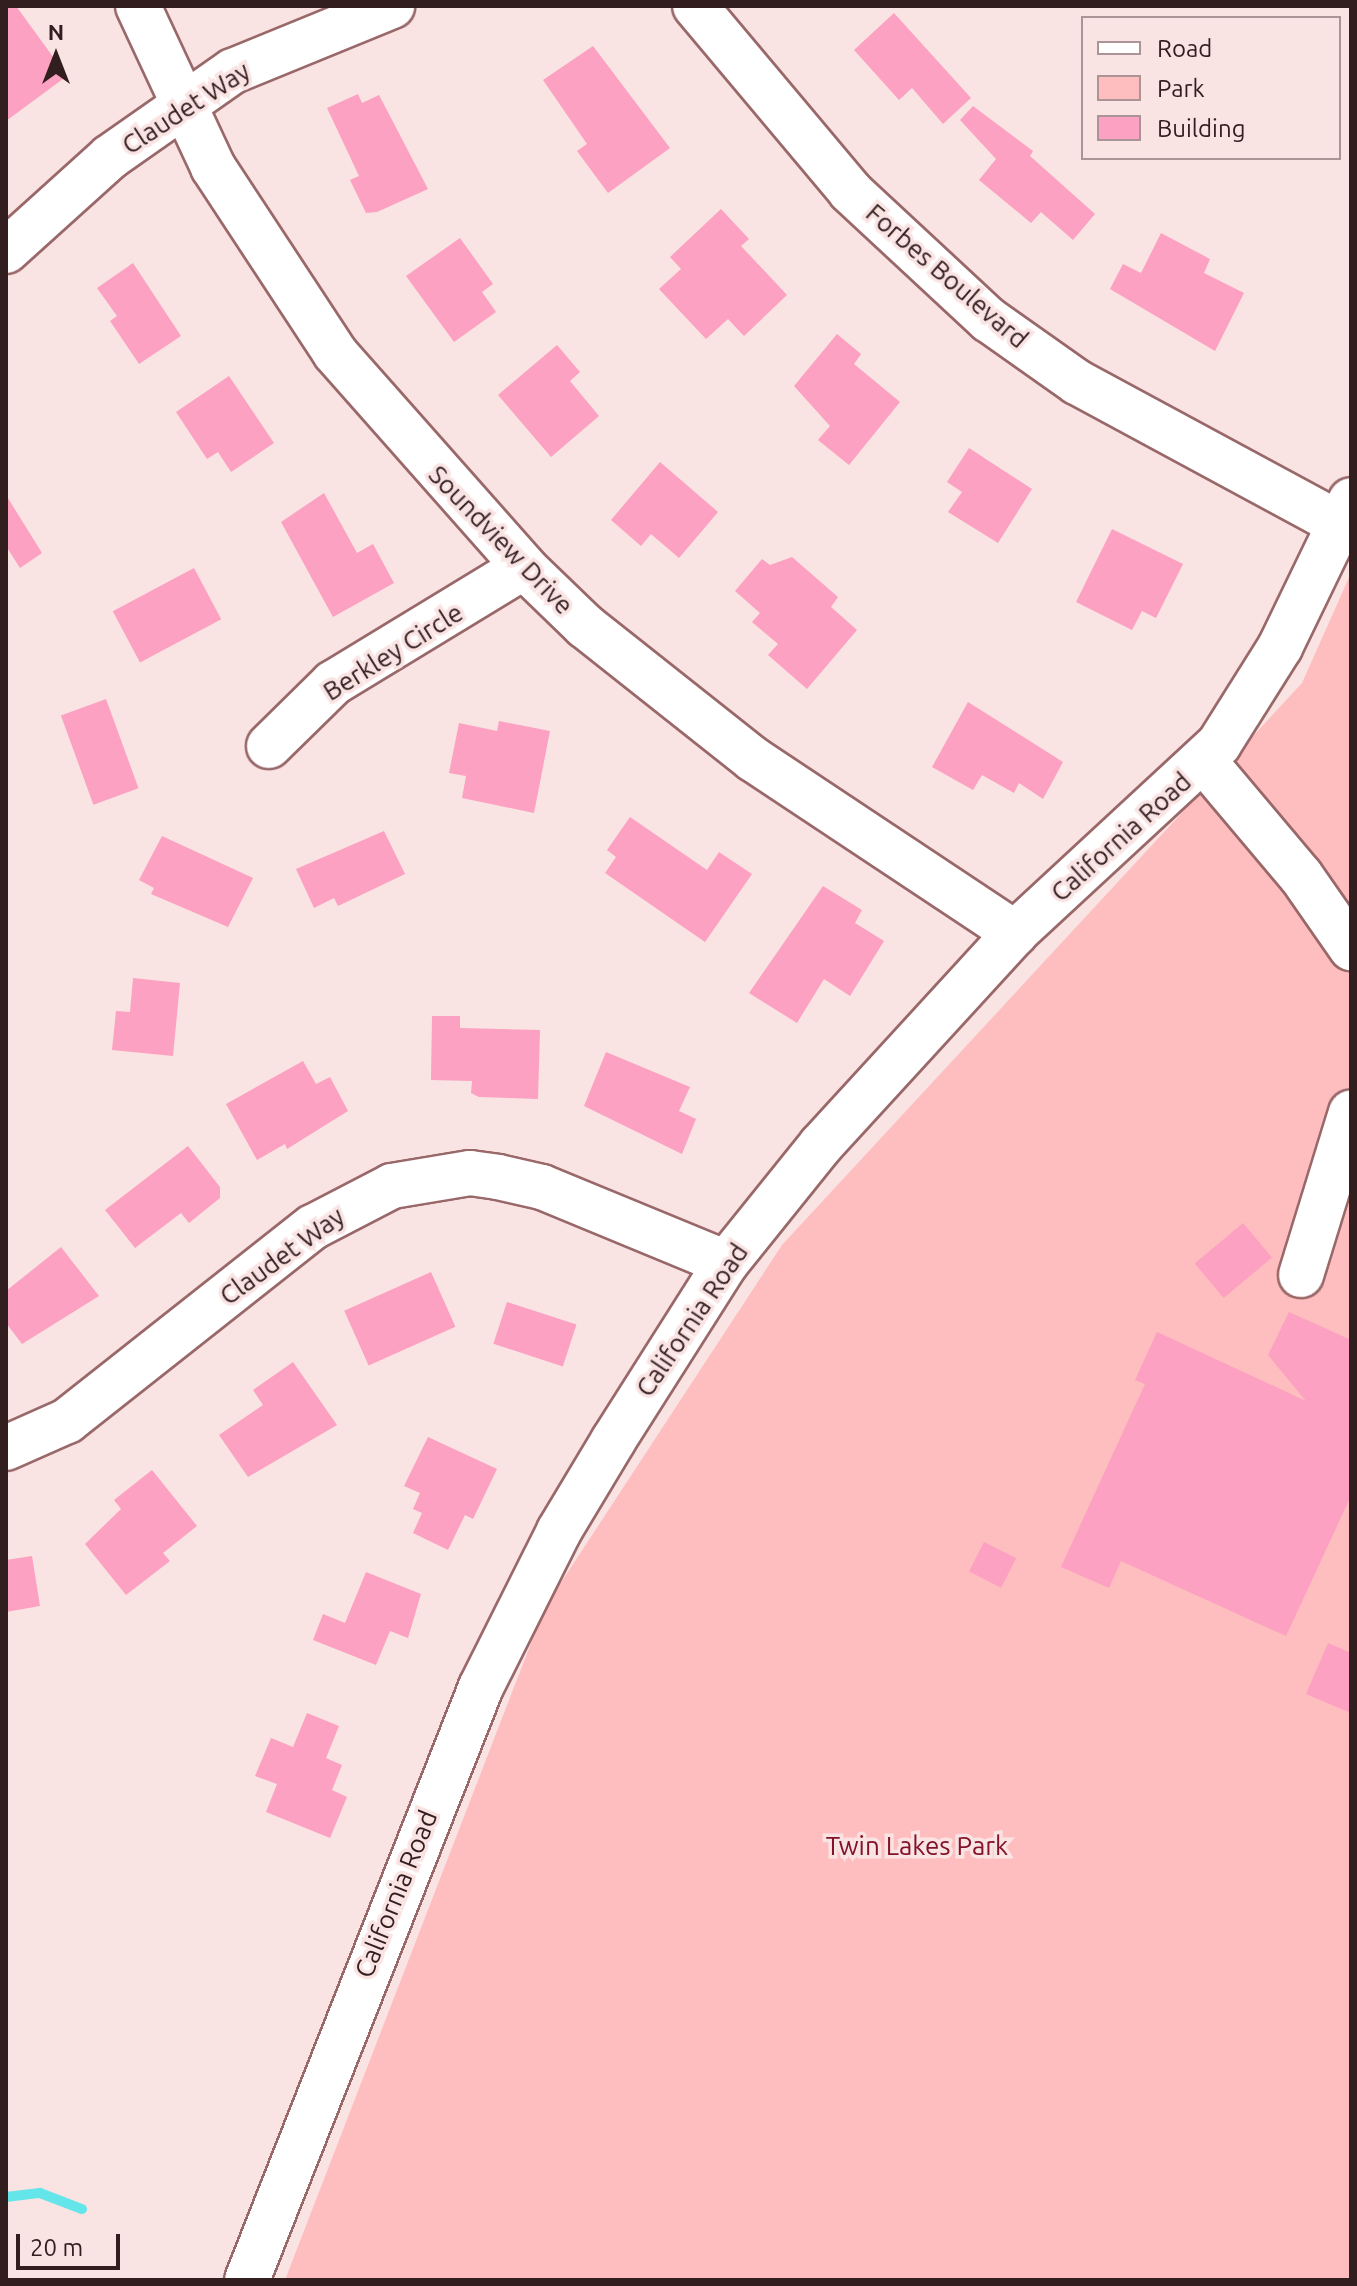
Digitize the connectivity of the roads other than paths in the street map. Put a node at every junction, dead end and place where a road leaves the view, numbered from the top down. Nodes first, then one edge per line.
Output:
1 (138, 6) edge
2 (392, 6) edge
3 (695, 6) edge
4 (185, 103) junction
5 (6, 251) edge
6 (1345, 512) edge
7 (524, 567) junction
8 (269, 746) dead end
9 (1204, 761) junction
10 (1015, 933) junction
11 (1351, 948) edge
12 (1351, 1112) edge
13 (726, 1263) junction
14 (1301, 1275) dead end
15 (6, 1448) edge
16 (247, 2280) edge

1 - 4 street, Soundview Drive
2 - 4 street, Claudet Way
3 - 6 street, Forbes Boulevard
4 - 5 street, Claudet Way
4 - 7 street, Soundview Drive
6 - 9 street, California Road
7 - 8 street, Berkley Circle
7 - 10 street, Soundview Drive
9 - 10 street, California Road
9 - 11 street
10 - 13 street, California Road
12 - 14 street
13 - 15 street, Claudet Way
13 - 16 street, California Road

